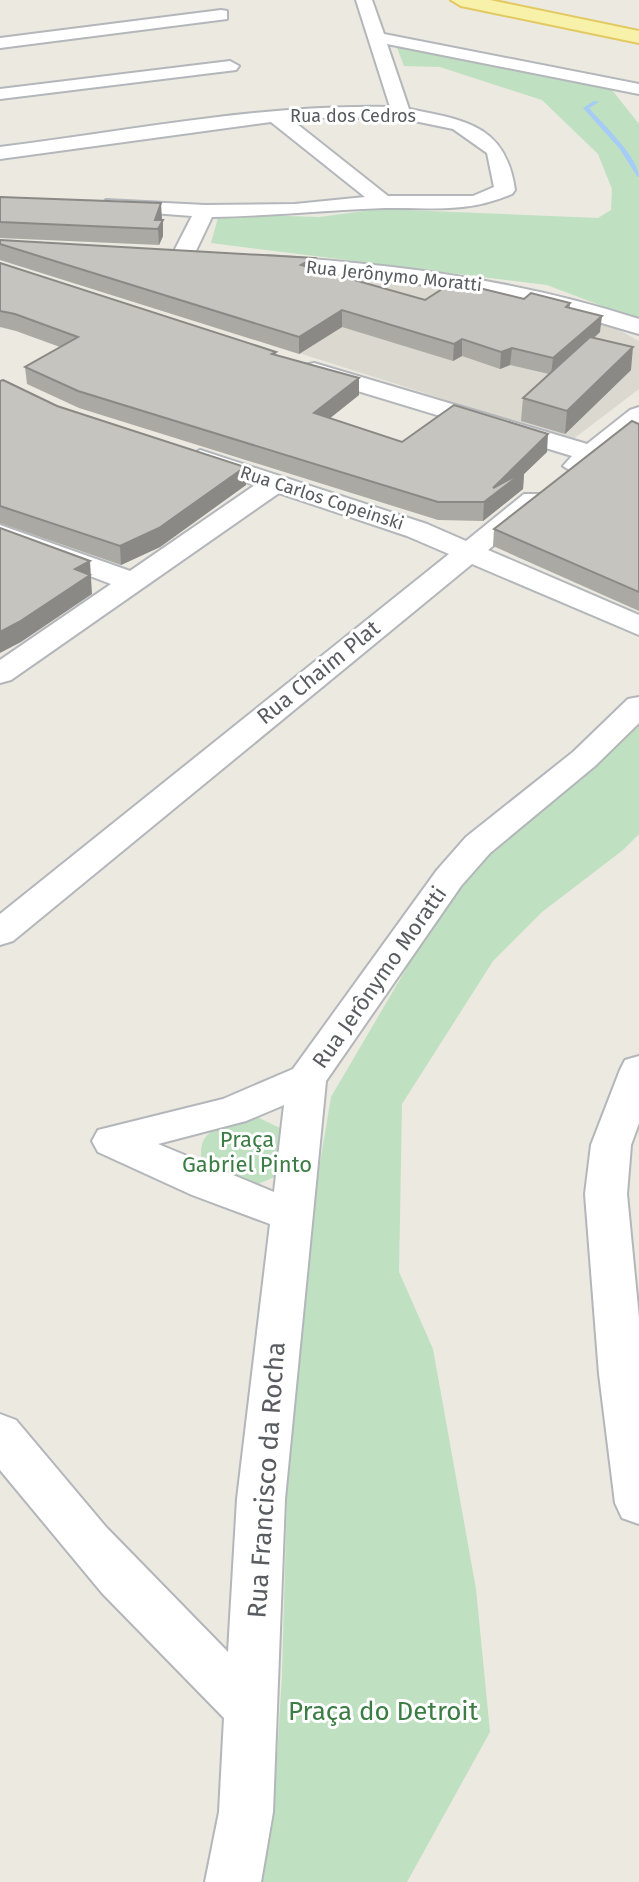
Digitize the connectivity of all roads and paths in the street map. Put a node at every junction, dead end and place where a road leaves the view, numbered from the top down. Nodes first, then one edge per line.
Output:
1 (364, 0) edge
2 (461, 0) edge
3 (497, 0) edge
4 (221, 14) edge
5 (639, 30) edge
6 (639, 37) edge
7 (376, 38) junction
8 (0, 43) edge
9 (230, 66) dead end
10 (639, 89) edge
11 (0, 94) edge
12 (401, 112) junction
13 (275, 116) junction
14 (0, 153) edge
15 (383, 202) junction
16 (99, 203) edge
17 (205, 211) junction
18 (213, 259) edge
19 (244, 261) edge
20 (639, 327) edge
21 (292, 363) edge
22 (639, 415) edge
23 (174, 450) edge
24 (592, 454) junction
25 (277, 482) junction
26 (0, 533) edge
27 (466, 551) junction
28 (136, 583) junction
29 (639, 626) edge
30 (0, 674) edge
31 (639, 706) edge
32 (0, 933) edge
33 (639, 1070) edge
34 (307, 1079) junction
35 (290, 1214) junction
36 (0, 1434) edge
37 (639, 1503) edge
38 (251, 1708) junction
39 (233, 1882) edge

1 - 7 street
2 - 6 main road
3 - 5 main road
4 - 8 street
7 - 10 street
7 - 12 street
9 - 11 street
12 - 13 street, Rua dos Cedros
12 - 15 street, Rua dos Cedros
13 - 14 street, Rua dos Cedros
13 - 15 street
15 - 17 street
16 - 17 street
17 - 18 street
19 - 20 street, Rua Jerônymo Moratti
21 - 24 street
22 - 24 street, Rua Chaim Plat
23 - 25 street, Rua Carlos Copeinski
24 - 27 street, Rua Chaim Plat
25 - 27 street, Rua Carlos Copeinski
25 - 28 street
26 - 28 street
27 - 29 street, Rua Carlos Copeinski
27 - 32 street, Rua Chaim Plat
28 - 30 street
31 - 34 street, Rua Jerônymo Moratti
33 - 37 street
34 - 35 street, Rua Francisco da Rocha
34 - 35 street, Rua Jerônymo Moratti
35 - 38 street, Rua Francisco da Rocha
36 - 38 street
38 - 39 street, Rua Francisco da Rocha

